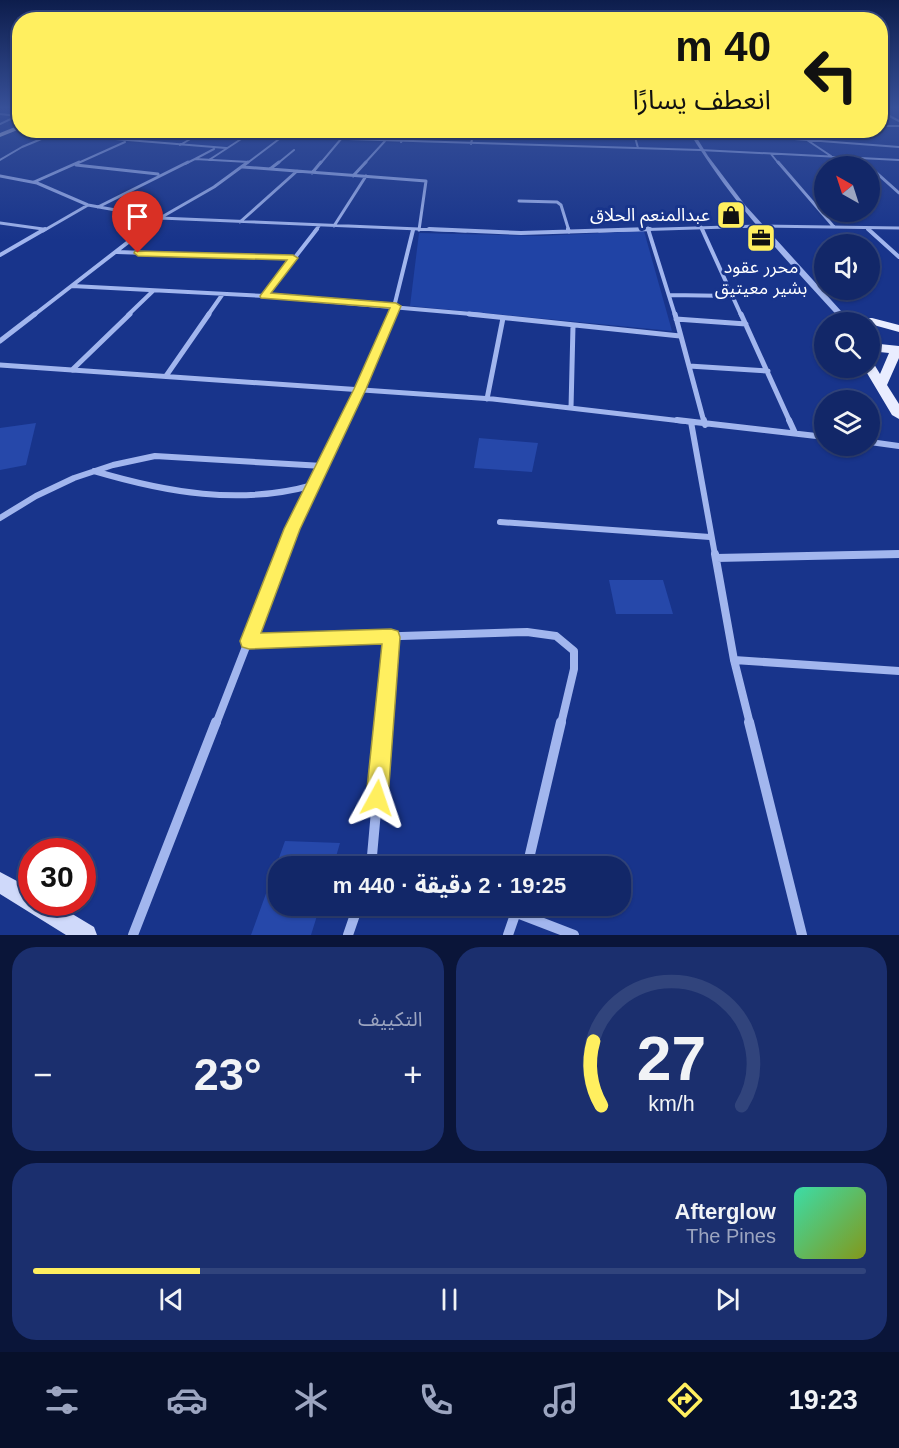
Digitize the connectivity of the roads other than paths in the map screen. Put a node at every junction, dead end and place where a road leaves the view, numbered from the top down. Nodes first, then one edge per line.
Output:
1 (101, 153) edge
2 (207, 153) edge
3 (219, 153) edge
4 (262, 153) edge
5 (291, 153) edge
6 (329, 153) edge
7 (374, 153) edge
8 (702, 153) edge
9 (747, 153) edge
10 (771, 154) junction
11 (814, 156) edge
12 (195, 159) junction
13 (880, 159) edge
14 (208, 160) junction
15 (899, 160) edge
16 (249, 162) junction
17 (75, 165) junction
18 (242, 167) junction
19 (270, 169) junction
20 (297, 171) junction
21 (312, 173) junction
22 (159, 174) junction
23 (0, 176) edge
24 (352, 176) junction
25 (366, 176) junction
26 (880, 176) edge
27 (34, 182) junction
28 (898, 191) edge
29 (519, 201) dead end
30 (88, 205) junction
31 (98, 207) junction
32 (160, 218) junction
33 (240, 222) junction
34 (0, 223) edge
35 (319, 226) junction
36 (334, 226) junction
37 (759, 226) junction
38 (702, 227) junction
39 (834, 227) junction
40 (867, 227) junction
41 (648, 228) junction
42 (899, 228) edge
43 (43, 229) junction
44 (416, 230) junction
45 (569, 232) junction
46 (116, 252) junction
47 (0, 255) edge
48 (899, 257) edge
49 (293, 258) junction
50 (72, 286) junction
51 (153, 291) junction
52 (222, 294) junction
53 (670, 294) junction
54 (265, 296) junction
55 (734, 296) junction
56 (396, 306) junction
57 (840, 312) edge
58 (503, 318) junction
59 (676, 319) junction
60 (880, 323) edge
61 (746, 324) junction
62 (573, 326) junction
63 (899, 328) edge
64 (680, 336) junction
65 (0, 341) edge
66 (880, 348) edge
67 (897, 351) edge
68 (0, 366) edge
69 (688, 366) junction
70 (72, 370) junction
71 (768, 371) junction
72 (166, 376) junction
73 (878, 378) edge
74 (882, 384) junction
75 (360, 389) junction
76 (487, 399) junction
77 (571, 408) junction
78 (899, 415) edge
79 (691, 422) junction
80 (705, 425) junction
81 (795, 433) junction
82 (814, 436) edge
83 (880, 443) edge
84 (899, 446) edge
85 (323, 466) junction
86 (93, 471) junction
87 (314, 485) junction
88 (0, 519) edge
89 (500, 522) dead end
90 (710, 537) junction
91 (899, 554) edge
92 (716, 558) junction
93 (391, 637) junction
94 (249, 641) junction
95 (734, 660) junction
96 (899, 671) edge
97 (372, 856) edge
98 (530, 856) edge
99 (0, 882) edge
100 (18, 893) edge
101 (55, 916) edge
102 (355, 916) edge
103 (515, 916) edge
104 (533, 916) edge
105 (86, 935) edge
106 (133, 935) edge
107 (348, 935) edge
108 (508, 935) edge
109 (574, 935) edge
110 (802, 935) edge

1 - 17 street
2 - 12 street
3 - 14 street
4 - 16 street
5 - 19 street
6 - 21 street
7 - 24 street
8 - 37 street
9 - 10 street
10 - 11 street
10 - 39 street
12 - 14 street
12 - 22 street
13 - 15 street
14 - 16 street
16 - 18 street
17 - 22 street
17 - 27 street
18 - 19 street
18 - 32 street
19 - 20 street
20 - 21 street
20 - 33 street
21 - 24 street
22 - 31 street
23 - 27 street
24 - 25 street
25 - 36 street
25 - 44 street
26 - 28 street
27 - 30 street
29 - 45 street
30 - 31 street
30 - 43 street
31 - 32 street
32 - 33 street
32 - 46 street
33 - 35 street
34 - 43 street
35 - 36 street
35 - 49 street
36 - 44 street
37 - 38 street
37 - 39 street
37 - 57 street
38 - 41 street
38 - 55 street
39 - 40 street
40 - 42 street
40 - 48 street
41 - 45 street
41 - 53 street
43 - 47 street
44 - 45 street
44 - 56 street
46 - 49 street
46 - 50 street
49 - 54 street
50 - 51 street
50 - 65 street
51 - 52 street
51 - 70 street
52 - 54 street
52 - 72 street
53 - 55 street
53 - 59 street
54 - 56 street
55 - 61 street
56 - 58 street
56 - 75 street
58 - 62 street
58 - 76 street
59 - 61 street
59 - 64 street
60 - 63 main road
61 - 71 street
62 - 64 street
62 - 77 street
64 - 69 street
66 - 67 main road
67 - 74 main road
68 - 70 street
69 - 71 street
69 - 80 street
70 - 72 street
71 - 81 street
72 - 75 street
73 - 74 main road
74 - 78 main road
75 - 76 street
75 - 85 street
76 - 77 street
77 - 79 street
79 - 80 street
79 - 90 street
80 - 81 street
81 - 82 street
83 - 84 street
85 - 86 street
85 - 87 street
86 - 87 street
86 - 88 street
87 - 94 street
89 - 90 street
90 - 92 street
91 - 92 street
92 - 95 street
93 - 94 street
93 - 97 street
93 - 98 street
94 - 106 street
95 - 96 street
95 - 110 street
99 - 100 main road
101 - 105 main road
102 - 107 street
103 - 108 street
104 - 109 street

